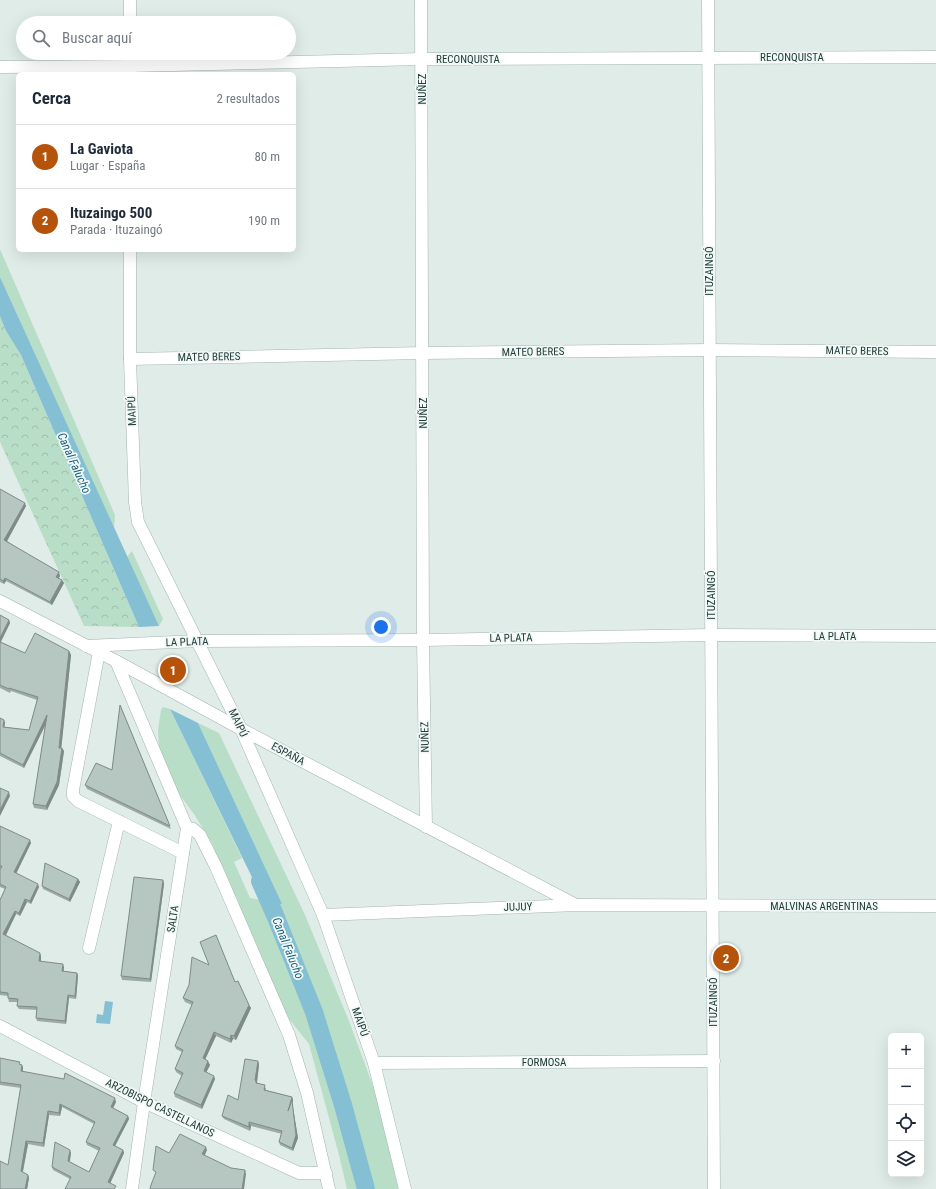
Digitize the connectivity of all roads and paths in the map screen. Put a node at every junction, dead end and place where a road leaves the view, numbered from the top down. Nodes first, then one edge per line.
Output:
1 (130, 0) edge
2 (421, 0) edge
3 (708, 0) edge
4 (130, 16) edge
5 (708, 58) junction
6 (936, 58) edge
7 (422, 59) junction
8 (0, 67) edge
9 (130, 70) edge
10 (130, 252) edge
11 (710, 350) junction
12 (423, 352) junction
13 (936, 352) edge
14 (130, 359) junction
15 (0, 602) edge
16 (711, 635) junction
17 (936, 636) edge
18 (423, 640) junction
19 (198, 641) junction
20 (86, 646) junction
21 (99, 652) junction
22 (116, 661) junction
23 (241, 729) junction
24 (119, 821) junction
25 (426, 827) junction
26 (187, 828) junction
27 (183, 853) junction
28 (576, 905) junction
29 (713, 906) junction
30 (936, 906) edge
31 (323, 915) junction
32 (89, 948) dead end
33 (0, 1026) edge
34 (714, 1061) junction
35 (374, 1063) junction
36 (144, 1102) junction
37 (326, 1173) junction
38 (132, 1189) edge
39 (329, 1189) edge
40 (405, 1189) edge
41 (714, 1189) edge

1 - 4 street
2 - 7 street, NUÑEZ
3 - 5 street, ITUZAINGÓ
5 - 6 street, RECONQUISTA
5 - 7 street, RECONQUISTA
5 - 11 street, ITUZAINGÓ
7 - 9 street, RECONQUISTA
7 - 12 street, NUÑEZ
8 - 9 street, RECONQUISTA
10 - 14 street, MAIPÚ
11 - 12 street, MATEO BERES
11 - 13 street, MATEO BERES
11 - 16 street, ITUZAINGÓ
12 - 14 street, MATEO BERES
12 - 18 street, NUÑEZ
14 - 19 street, MAIPÚ
15 - 20 street, ESPAÑA
16 - 17 street, LA PLATA
16 - 18 street, LA PLATA
16 - 29 street, ITUZAINGÓ
18 - 19 street, LA PLATA
18 - 25 street, NUÑEZ
19 - 20 street, LA PLATA
19 - 23 street, MAIPÚ
20 - 21 street, ESPAÑA
21 - 22 street, ESPAÑA
21 - 24 street
22 - 23 street, ESPAÑA
22 - 26 street
23 - 25 street, ESPAÑA
23 - 31 street, MAIPÚ
24 - 27 street
24 - 32 street
25 - 28 street, ESPAÑA
26 - 27 street, SALTA
26 - 37 street
27 - 36 street, SALTA
28 - 29 street, JUJUY
28 - 31 street, JUJUY
29 - 30 street, MALVINAS ARGENTINAS
29 - 34 street, ITUZAINGÓ
31 - 35 street, MAIPÚ
33 - 36 street, ARZOBISPO CASTELLANOS
34 - 35 street, FORMOSA
34 - 41 street, ITUZAINGÓ
35 - 40 street, MAIPÚ
36 - 37 street, ARZOBISPO CASTELLANOS
36 - 38 street, SALTA
37 - 39 street

